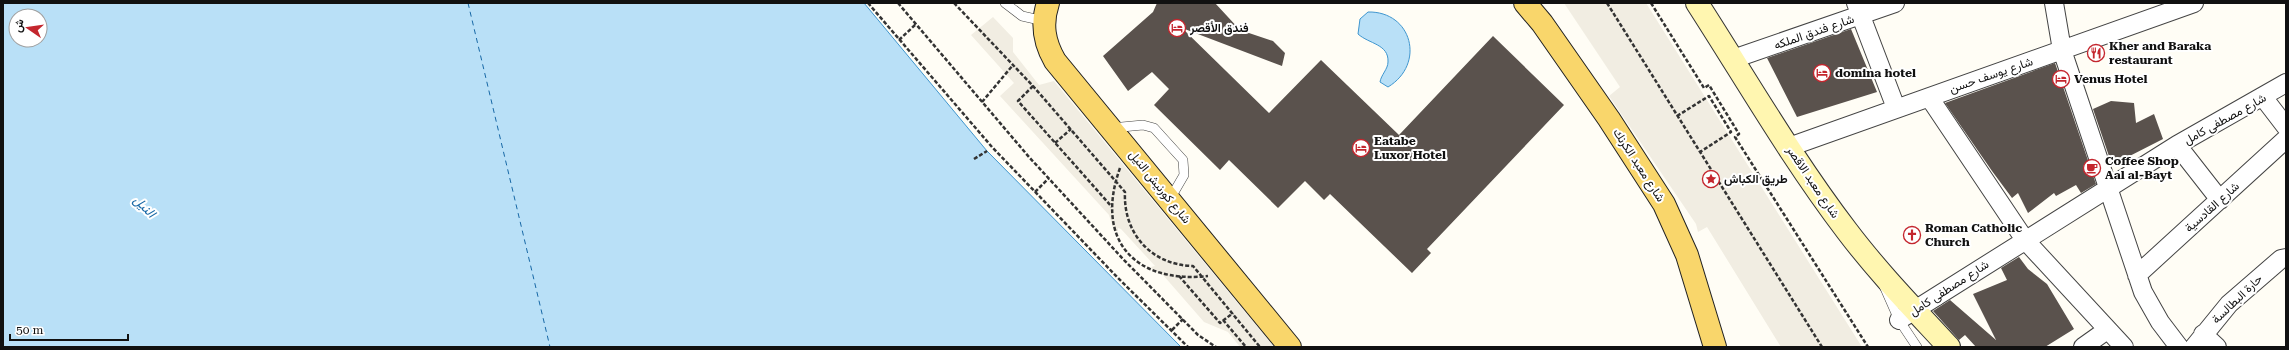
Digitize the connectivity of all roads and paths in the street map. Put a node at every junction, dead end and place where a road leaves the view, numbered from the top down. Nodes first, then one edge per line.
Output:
1 (868, 3) edge
2 (898, 3) edge
3 (954, 3) edge
4 (1005, 3) edge
5 (1525, 3) edge
6 (1607, 3) edge
7 (1651, 3) edge
8 (1697, 3) edge
9 (1895, 3) edge
10 (2054, 3) edge
11 (2194, 3) edge
12 (1858, 9) edge
13 (1046, 12) edge
14 (916, 24) junction
15 (899, 40) junction
16 (2062, 50) junction
17 (1733, 59) junction
18 (1013, 65) junction
19 (2286, 83) edge
20 (1033, 86) junction
21 (1929, 97) junction
22 (2263, 97) junction
23 (982, 102) junction
24 (1896, 108) junction
25 (1726, 112) junction
26 (1721, 115) junction
27 (1677, 116) junction
28 (2286, 127) edge
29 (1071, 128) junction
30 (1111, 128) junction
31 (2286, 139) edge
32 (1055, 143) junction
33 (2177, 145) junction
34 (1789, 147) junction
35 (1129, 149) junction
36 (987, 151) dead end
37 (1700, 152) junction
38 (974, 159) dead end
39 (1049, 178) junction
40 (1116, 180) junction
41 (2108, 188) junction
42 (1035, 192) junction
43 (1170, 199) junction
44 (2220, 200) junction
45 (1113, 208) junction
46 (2025, 240) junction
47 (1128, 255) junction
48 (2286, 258) edge
49 (1123, 259) junction
50 (1228, 272) junction
51 (2137, 275) junction
52 (1178, 276) junction
53 (1202, 277) junction
54 (1233, 313) junction
55 (1907, 315) junction
56 (1183, 319) junction
57 (1223, 320) junction
58 (1172, 330) junction
59 (2107, 330) junction
60 (2199, 341) edge
61 (1188, 347) edge
62 (1216, 347) edge
63 (1246, 347) edge
64 (1260, 347) edge
65 (1290, 347) edge
66 (1715, 347) edge
67 (1822, 347) edge
68 (1868, 347) edge
69 (1917, 347) edge
70 (1949, 347) edge
71 (2083, 347) edge
72 (2124, 347) edge
73 (2179, 347) edge
74 (2217, 347) edge

1 - 15 path
2 - 14 path
3 - 18 path
4 - 13 lane
5 - 66 main road, شارع معبد الكرنك
6 - 27 path
7 - 25 path
8 - 17 main road, شارع معبد الاقصر
9 - 12 street, شارع فندق الملكه
10 - 16 street
11 - 16 street, شارع يوسف حسن
12 - 17 street, شارع فندق الملكه
12 - 24 street
13 - 30 main road, شارع كورنيش النيل
14 - 15 path
14 - 23 path
15 - 42 path
16 - 21 street, شارع يوسف حسن
16 - 41 street
17 - 34 main road, شارع معبد الاقصر
18 - 20 path
18 - 23 path
19 - 22 street, شارع مصطفى كامل
20 - 29 path
20 - 32 path
21 - 24 street, شارع يوسف حسن
21 - 46 street
22 - 28 street
22 - 33 street, شارع مصطفى كامل
23 - 39 path
24 - 34 street, شارع يوسف حسن
25 - 26 path
25 - 68 path
26 - 27 path
26 - 37 path
27 - 37 path
29 - 32 path
29 - 40 path
30 - 35 main road, شارع كورنيش النيل
30 - 43 lane
31 - 44 street, شارع القادسية
32 - 45 path
33 - 41 street, شارع مصطفى كامل
33 - 44 street
34 - 55 main road, شارع معبد الاقصر
35 - 40 path
35 - 43 main road, شارع كورنيش النيل
36 - 38 path
37 - 67 path
39 - 42 path
39 - 49 path
40 - 45 path
40 - 53 path
41 - 46 street, شارع مصطفى كامل
41 - 51 street
42 - 58 path
43 - 50 main road, شارع كورنيش النيل
44 - 51 street, شارع القادسية
45 - 47 path
46 - 55 street, شارع مصطفى كامل
46 - 59 street
47 - 49 path
47 - 52 path
48 - 60 street, حارة البطالسة
49 - 56 path
50 - 53 path
50 - 65 main road, شارع كورنيش النيل
51 - 73 street
52 - 53 path
52 - 57 path
53 - 54 path
54 - 57 path
54 - 64 path
55 - 69 lane
55 - 70 main road, شارع معبد الاقصر
56 - 58 path
56 - 62 path
57 - 63 path
58 - 61 path
59 - 71 street
59 - 72 street
60 - 74 street

